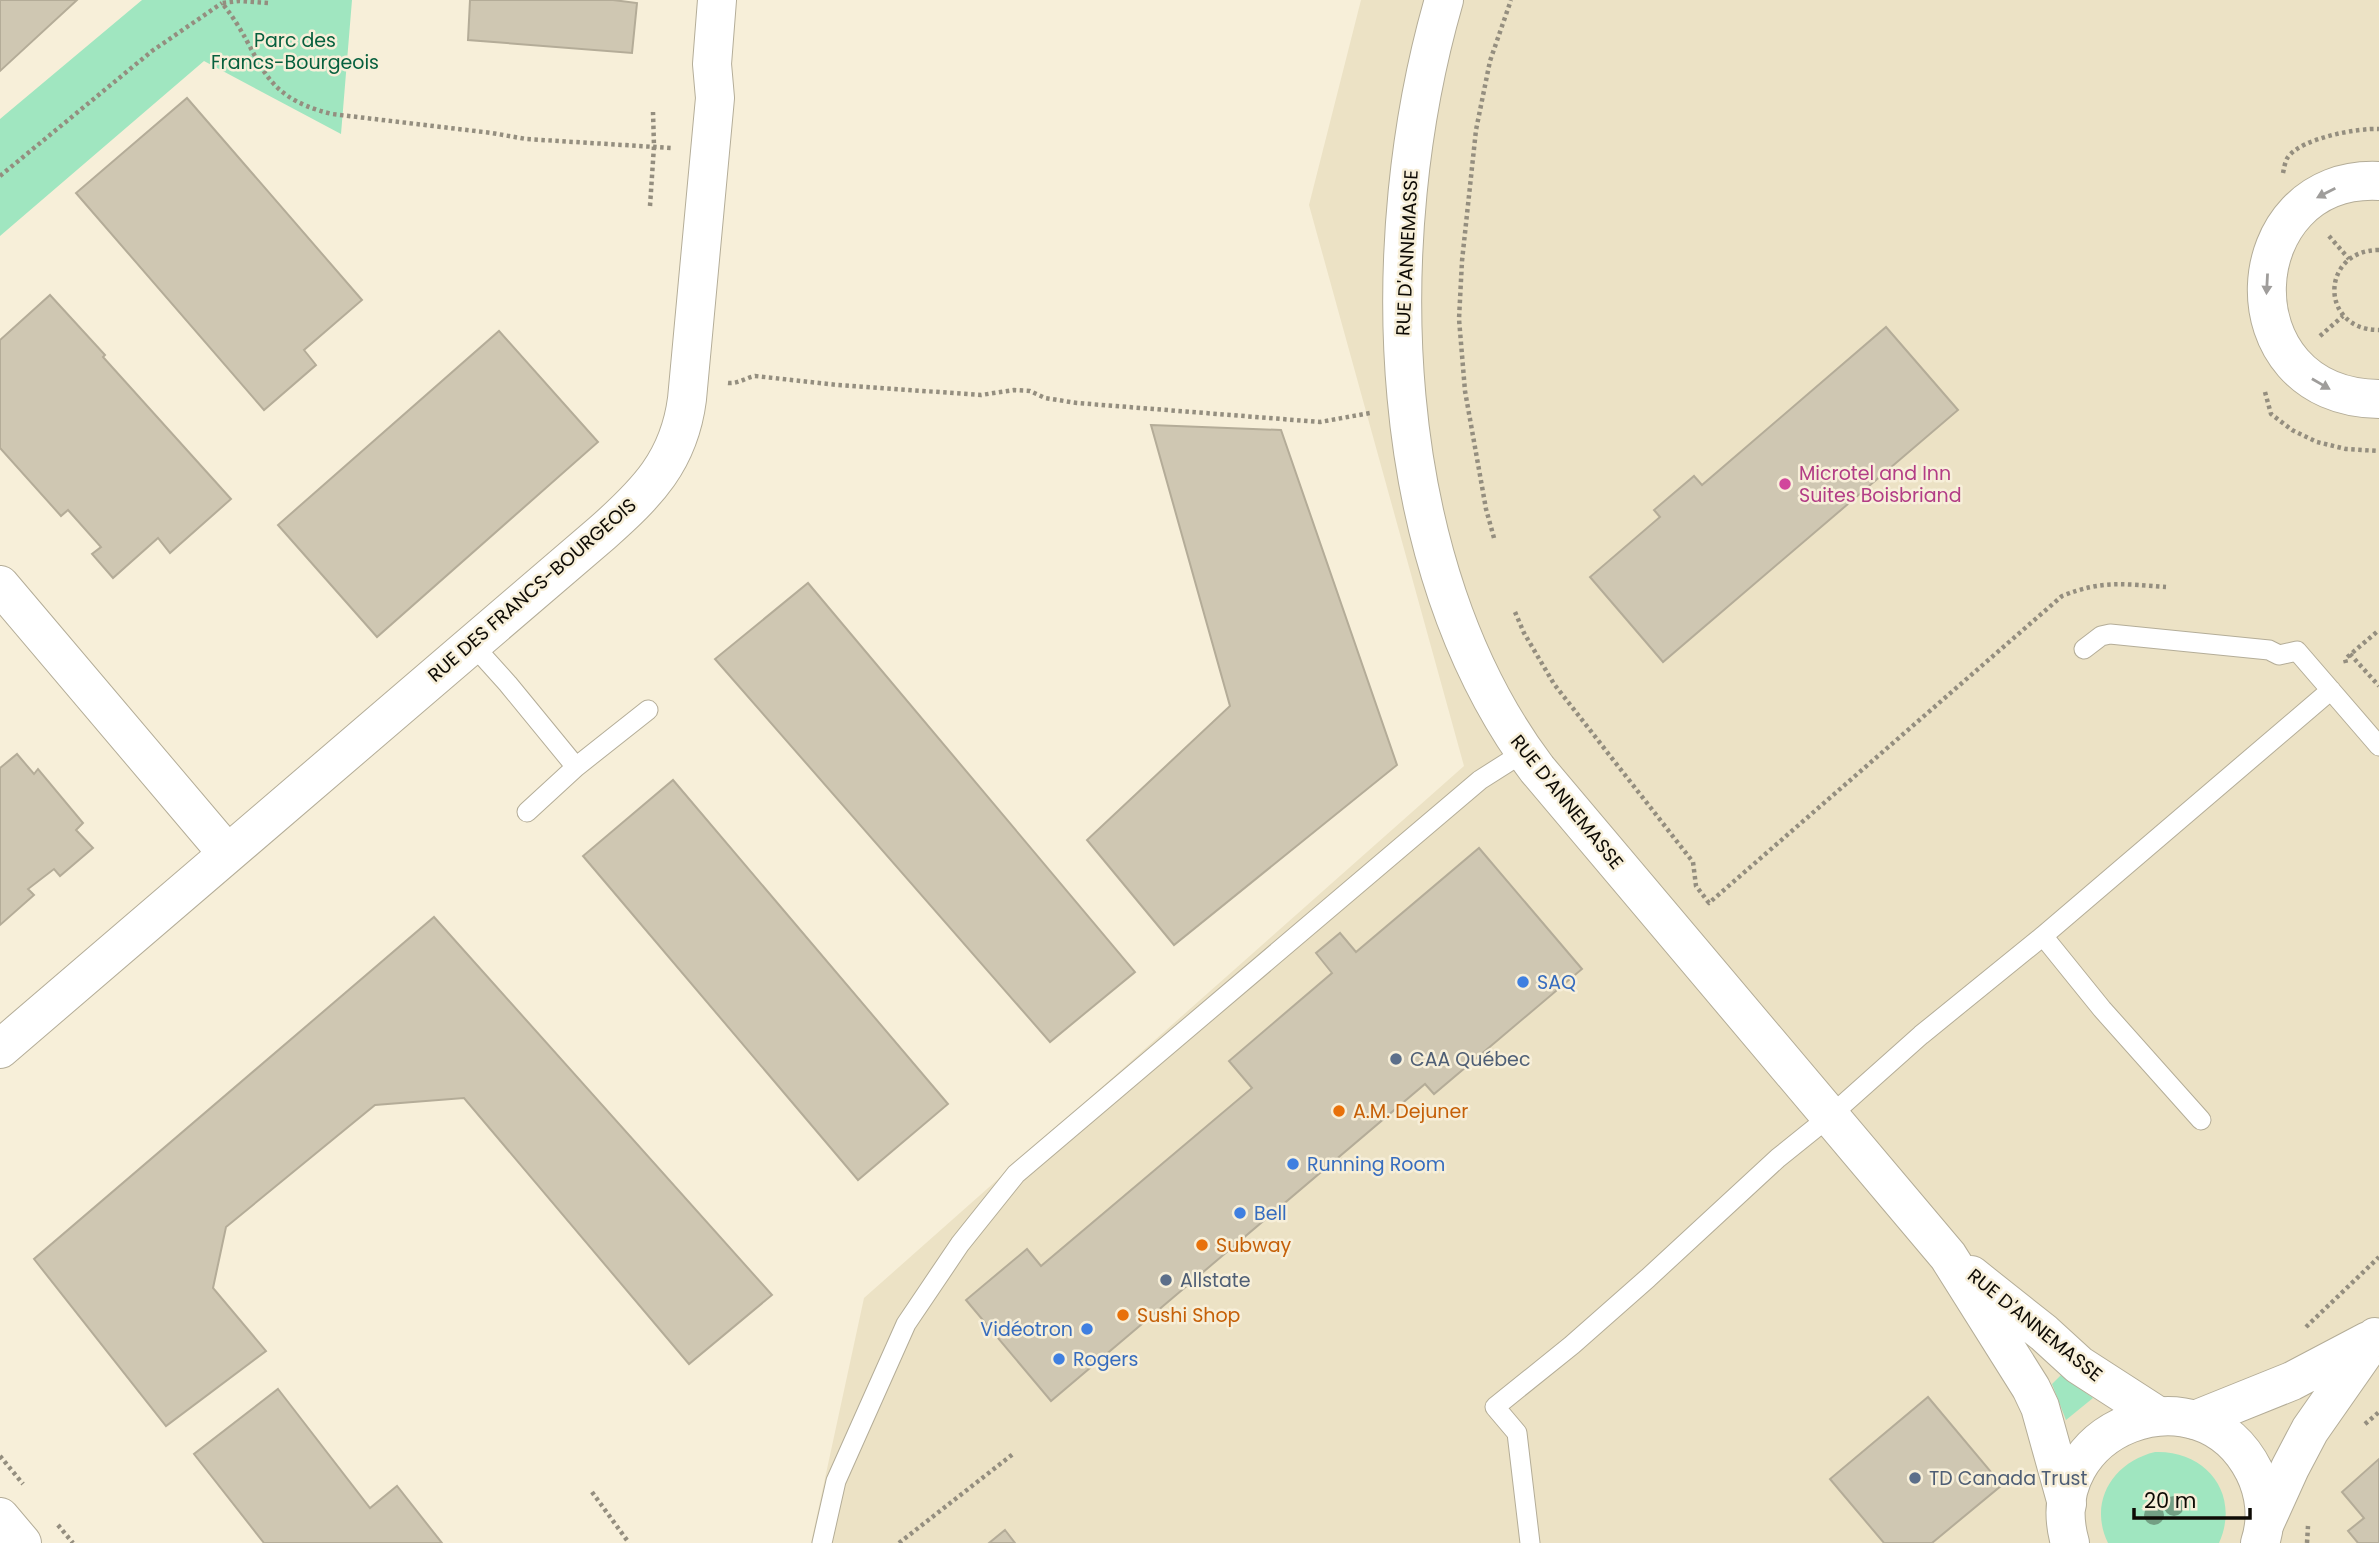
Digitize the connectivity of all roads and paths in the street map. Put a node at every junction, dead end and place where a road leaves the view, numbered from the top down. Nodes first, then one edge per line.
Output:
1 (717, 0) edge
2 (1444, 0) edge
3 (1511, 0) edge
4 (223, 2) edge
5 (268, 3) dead end
6 (653, 112) dead end
7 (654, 146) junction
8 (0, 176) edge
9 (2379, 181) edge
10 (650, 206) dead end
11 (2326, 233) dead end
12 (2379, 250) edge
13 (2349, 259) junction
14 (2343, 316) junction
15 (2379, 330) edge
16 (2317, 339) dead end
17 (736, 383) dead end
18 (2379, 399) edge
19 (1362, 413) dead end
20 (1494, 537) dead end
21 (0, 585) edge
22 (2166, 587) dead end
23 (1515, 612) dead end
24 (2379, 630) edge
25 (472, 644) junction
26 (2084, 649) dead end
27 (2350, 654) junction
28 (2348, 672) dead end
29 (2379, 686) edge
30 (2332, 690) junction
31 (648, 710) dead end
32 (2379, 746) edge
33 (1524, 752) junction
34 (576, 767) junction
35 (527, 812) dead end
36 (227, 853) junction
37 (2043, 936) junction
38 (0, 1049) edge
39 (1829, 1117) junction
40 (2202, 1120) dead end
41 (1948, 1256) junction
42 (2379, 1257) edge
43 (2377, 1335) edge
44 (2298, 1336) dead end
45 (2379, 1412) edge
46 (2176, 1418) junction
47 (2358, 1429) dead end
48 (1013, 1454) dead end
49 (592, 1492) dead end
50 (0, 1517) edge
51 (2065, 1529) edge
52 (2265, 1536) edge
53 (22, 1543) edge
54 (629, 1543) edge
55 (822, 1543) edge
56 (899, 1543) edge
57 (1530, 1543) edge

1 - 25 street, RUE DES FRANCS-BOURGEOIS
2 - 33 street, RUE D'ANNEMASSE
3 - 20 path
4 - 5 path
4 - 7 path
4 - 8 path
6 - 7 path
7 - 10 path
9 -> 18 street
11 - 13 path
12 - 13 path
13 - 14 path
14 - 15 path
14 - 16 path
17 - 19 path
21 - 36 street
22 - 23 path
24 - 27 path
25 - 34 lane
25 - 36 street, RUE DES FRANCS-BOURGEOIS
26 - 30 lane
27 - 28 path
27 - 29 path
30 - 32 lane
30 - 37 lane
31 - 34 lane
33 - 39 street, RUE D'ANNEMASSE
33 - 55 lane
34 - 35 lane
36 - 38 street, RUE DES FRANCS-BOURGEOIS
37 - 39 lane
37 - 40 lane
39 - 41 street, RUE D'ANNEMASSE
39 - 57 lane
41 - 46 street, RUE D'ANNEMASSE
41 - 51 street, RUE D'ANNEMASSE
42 - 44 path
43 - 46 street
43 - 52 street
45 - 47 path
46 - 51 street
46 - 52 street, RUE D'ANNEMASSE
48 - 56 path
49 - 54 path
50 - 53 street

